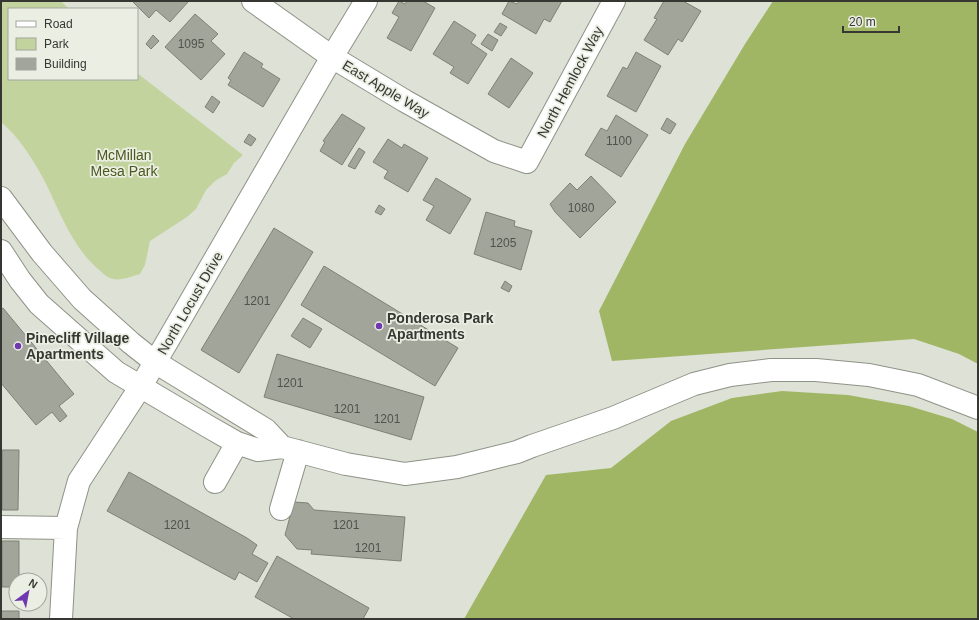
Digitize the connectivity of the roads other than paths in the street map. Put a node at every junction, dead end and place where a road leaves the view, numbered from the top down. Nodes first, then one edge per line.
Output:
1 (253, 1) edge
2 (366, 1) edge
3 (614, 1) edge
4 (332, 56) junction
5 (527, 162) joint
6 (1, 198) edge
7 (1, 251) edge
8 (155, 362) junction
9 (141, 386) junction
10 (978, 408) edge
11 (237, 443) junction
12 (290, 449) junction
13 (215, 482) dead end
14 (281, 509) dead end
15 (1, 527) edge
16 (66, 528) junction
17 (61, 619) edge

1 - 4 street, East Apple Way
2 - 4 street, North Locust Drive
3 - 5 street, North Hemlock Way
4 - 5 street, East Apple Way
4 - 8 street, North Locust Drive
6 - 8 street
7 - 9 street
8 - 9 street, North Locust Drive
8 - 12 street
9 - 11 street
9 - 16 street, North Locust Drive
10 - 12 street
11 - 12 street
11 - 13 street
12 - 14 street
15 - 16 street
16 - 17 street, North Locust Drive

